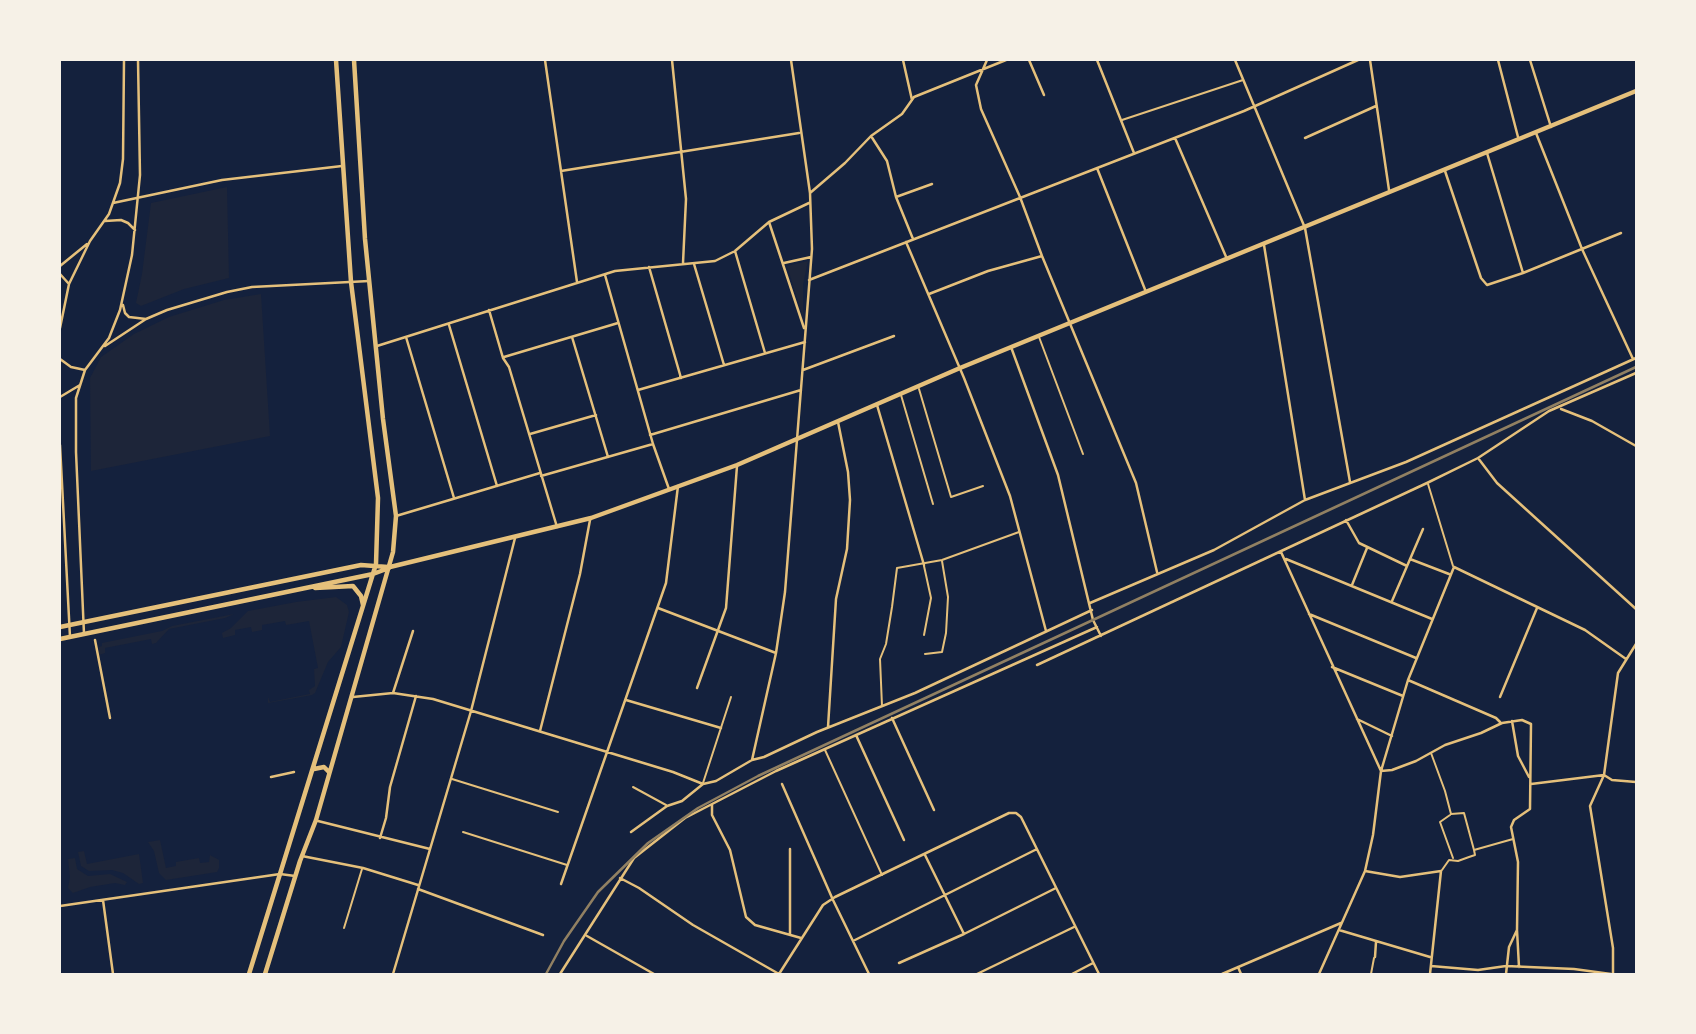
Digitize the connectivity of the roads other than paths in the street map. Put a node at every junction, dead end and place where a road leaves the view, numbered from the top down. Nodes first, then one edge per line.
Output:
1 (124, 60) edge
2 (138, 60) edge
3 (336, 60) edge
4 (348, 60) edge
5 (355, 60) edge
6 (545, 60) edge
7 (672, 60) edge
8 (791, 60) edge
9 (903, 60) edge
10 (987, 60) edge
11 (1006, 60) edge
12 (1029, 60) edge
13 (1097, 60) edge
14 (1235, 60) edge
15 (1358, 60) edge
16 (1370, 60) edge
17 (1498, 60) edge
18 (1530, 60) edge
19 (984, 68) junction
20 (1244, 80) junction
21 (1636, 91) edge
22 (1044, 95) dead end
23 (912, 100) junction
24 (1254, 105) junction
25 (1376, 106) junction
26 (1121, 121) junction
27 (1551, 127) junction
28 (800, 133) junction
29 (1536, 133) junction
30 (872, 136) junction
31 (1175, 138) junction
32 (1305, 138) dead end
33 (1519, 140) junction
34 (682, 153) junction
35 (1134, 153) junction
36 (1487, 153) junction
37 (342, 166) junction
38 (1096, 167) junction
39 (561, 171) junction
40 (1445, 171) junction
41 (932, 184) dead end
42 (810, 193) junction
43 (1390, 194) junction
44 (896, 197) junction
45 (1020, 197) junction
46 (138, 198) junction
47 (113, 203) junction
48 (809, 203) junction
49 (105, 221) junction
50 (769, 222) junction
51 (1305, 228) junction
52 (135, 230) junction
53 (1621, 233) dead end
54 (912, 239) junction
55 (90, 241) junction
56 (906, 242) junction
57 (1264, 245) junction
58 (1583, 249) junction
59 (736, 251) junction
60 (1042, 256) junction
61 (811, 257) junction
62 (1227, 259) junction
63 (784, 262) junction
64 (683, 263) junction
65 (694, 264) junction
66 (60, 266) edge
67 (649, 266) junction
68 (1523, 273) junction
69 (60, 275) edge
70 (605, 275) junction
71 (809, 280) junction
72 (351, 282) junction
73 (369, 282) junction
74 (577, 282) junction
75 (69, 284) junction
76 (1146, 292) junction
77 (928, 295) junction
78 (122, 302) junction
79 (489, 310) junction
80 (146, 319) junction
81 (448, 323) junction
82 (618, 323) junction
83 (1071, 323) junction
84 (60, 328) edge
85 (805, 331) junction
86 (894, 336) dead end
87 (1038, 336) junction
88 (406, 337) junction
89 (572, 337) junction
90 (805, 342) junction
91 (377, 346) junction
92 (1011, 347) junction
93 (102, 348) junction
94 (765, 353) junction
95 (503, 358) junction
96 (60, 359) edge
97 (1634, 359) edge
98 (724, 365) junction
99 (960, 368) junction
100 (85, 370) junction
101 (803, 370) junction
102 (1636, 373) edge
103 (681, 378) junction
104 (80, 385) junction
105 (919, 386) junction
106 (638, 390) junction
107 (801, 390) junction
108 (901, 394) junction
109 (60, 397) edge
110 (877, 405) junction
111 (1560, 408) junction
112 (596, 415) junction
113 (838, 421) junction
114 (530, 434) junction
115 (650, 435) junction
116 (798, 438) junction
117 (653, 444) junction
118 (60, 445) edge
119 (1636, 446) edge
120 (1083, 454) dead end
121 (608, 457) junction
122 (1478, 458) junction
123 (737, 465) junction
124 (541, 474) junction
125 (1350, 482) junction
126 (1427, 483) junction
127 (497, 486) junction
128 (678, 486) junction
129 (983, 486) dead end
130 (669, 490) junction
131 (454, 498) junction
132 (1305, 500) junction
133 (933, 504) dead end
134 (396, 516) junction
135 (590, 518) junction
136 (1346, 520) junction
137 (557, 527) junction
138 (1423, 529) dead end
139 (1020, 532) junction
140 (515, 538) junction
141 (1367, 548) junction
142 (1281, 552) junction
143 (1284, 559) junction
144 (1410, 559) junction
145 (942, 560) junction
146 (376, 564) junction
147 (924, 565) junction
148 (1408, 566) junction
149 (390, 567) junction
150 (1454, 567) junction
151 (1157, 572) junction
152 (373, 574) junction
153 (1450, 575) junction
154 (1352, 585) junction
155 (304, 588) junction
156 (1392, 601) junction
157 (1090, 603) junction
158 (364, 606) junction
159 (658, 608) junction
160 (1537, 608) junction
161 (1636, 609) edge
162 (1092, 610) junction
163 (1308, 613) junction
164 (1432, 619) junction
165 (83, 622) junction
166 (69, 625) junction
167 (60, 627) edge
168 (1097, 627) junction
169 (412, 631) dead end
170 (1046, 631) junction
171 (719, 632) junction
172 (84, 634) junction
173 (924, 635) dead end
174 (1101, 636) junction
175 (70, 637) junction
176 (60, 639) edge
177 (95, 640) dead end
178 (1636, 644) edge
179 (776, 653) junction
180 (925, 654) dead end
181 (1416, 658) junction
182 (1626, 659) junction
183 (1037, 665) dead end
184 (1332, 667) junction
185 (1408, 680) junction
186 (697, 688) dead end
187 (393, 693) junction
188 (416, 696) junction
189 (731, 696) dead end
190 (1403, 696) junction
191 (353, 697) junction
192 (1500, 697) dead end
193 (626, 700) junction
194 (882, 706) junction
195 (471, 711) junction
196 (110, 718) dead end
197 (892, 718) junction
198 (1355, 719) junction
199 (1512, 721) junction
200 (1502, 723) junction
201 (828, 727) junction
202 (720, 728) junction
203 (540, 731) junction
204 (856, 735) junction
205 (1392, 736) junction
206 (824, 749) junction
207 (1431, 752) junction
208 (607, 754) junction
209 (752, 760) junction
210 (314, 769) junction
211 (1381, 771) junction
212 (294, 772) dead end
213 (330, 773) junction
214 (1604, 775) junction
215 (271, 777) dead end
216 (451, 778) junction
217 (1531, 782) junction
218 (1636, 782) edge
219 (703, 784) junction
220 (782, 784) dead end
221 (633, 787) dead end
222 (712, 805) junction
223 (667, 806) junction
224 (705, 809) junction
225 (934, 810) dead end
226 (558, 812) dead end
227 (1451, 814) junction
228 (712, 815) junction
229 (316, 820) junction
230 (463, 832) dead end
231 (631, 832) dead end
232 (380, 838) junction
233 (1513, 838) junction
234 (904, 840) dead end
235 (430, 849) junction
236 (790, 849) dead end
237 (1037, 849) junction
238 (1474, 850) junction
239 (925, 855) junction
240 (302, 856) junction
241 (1453, 860) junction
242 (568, 866) junction
243 (363, 868) junction
244 (1366, 871) junction
245 (1441, 871) junction
246 (280, 874) junction
247 (882, 875) junction
248 (296, 876) junction
249 (620, 878) junction
250 (561, 884) dead end
251 (418, 887) junction
252 (1056, 888) junction
253 (946, 895) junction
254 (103, 900) junction
255 (833, 900) junction
256 (60, 906) edge
257 (1342, 923) junction
258 (1074, 927) junction
259 (344, 928) dead end
260 (1339, 930) junction
261 (1517, 930) junction
262 (964, 934) junction
263 (543, 935) dead end
264 (790, 935) junction
265 (587, 936) junction
266 (801, 938) junction
267 (853, 941) junction
268 (1376, 942) junction
269 (1375, 957) joint
270 (1431, 957) junction
271 (899, 963) dead end
272 (1093, 963) junction
273 (1431, 966) junction
274 (1506, 966) junction
275 (1238, 967) junction
276 (1519, 967) junction
277 (779, 974) edge
278 (869, 974) edge
279 (114, 975) edge
280 (249, 975) edge
281 (265, 975) edge
282 (393, 975) edge
283 (560, 975) edge
284 (654, 975) edge
285 (977, 975) edge
286 (1072, 975) edge
287 (1099, 975) edge
288 (1222, 975) edge
289 (1241, 975) edge
290 (1319, 975) edge
291 (1371, 975) edge
292 (1430, 975) edge
293 (1506, 975) edge
294 (1612, 975) edge

1 - 47 street
2 - 46 street
3 - 37 main road
4 - 5 main road
5 - 73 main road
6 - 39 street
7 - 34 street
8 - 28 street
9 - 23 street
10 - 19 street
11 - 19 street
12 - 22 street
13 - 26 street
14 - 20 street
15 - 24 street
16 - 25 street
17 - 33 street
18 - 27 street
19 - 23 street
19 - 45 street
20 - 24 street
20 - 26 lane
21 - 27 main road
23 - 30 street
24 - 31 street
24 - 51 street
25 - 32 street
25 - 43 street
26 - 35 street
27 - 29 main road
28 - 34 street
28 - 42 street
29 - 33 main road
29 - 58 street
30 - 42 street
30 - 44 street
31 - 35 street
31 - 62 street
33 - 36 main road
34 - 39 street
34 - 64 street
35 - 38 street
36 - 40 main road
36 - 68 street
37 - 46 street
37 - 72 main road
38 - 45 street
38 - 76 street
39 - 74 street
40 - 43 main road
40 - 68 street
41 - 44 street
42 - 48 street
43 - 51 main road
44 - 54 street
45 - 54 street
45 - 60 street
46 - 47 street
46 - 52 street
47 - 49 street
48 - 50 street
48 - 61 street
49 - 52 street
49 - 55 street
50 - 59 street
50 - 63 street
51 - 57 main road
51 - 125 street
52 - 78 street
53 - 58 street
54 - 56 street
55 - 66 street
55 - 75 street
56 - 71 street
56 - 77 street
57 - 62 main road
57 - 132 street
58 - 68 street
58 - 97 street
59 - 65 street
59 - 94 street
60 - 77 street
60 - 83 street
61 - 63 street
61 - 71 street
62 - 76 main road
63 - 85 street
64 - 65 street
64 - 67 street
65 - 98 street
67 - 70 street
67 - 103 street
69 - 75 street
70 - 74 street
70 - 82 street
71 - 85 street
72 - 73 street
72 - 80 street
72 - 146 main road
73 - 91 main road
74 - 79 street
75 - 84 street
76 - 83 main road
77 - 99 street
78 - 80 street
78 - 93 street
79 - 81 street
79 - 95 street
80 - 93 street
81 - 88 street
81 - 127 street
82 - 89 street
82 - 106 street
83 - 87 main road
83 - 151 street
85 - 90 street
86 - 101 street
87 - 92 main road
87 - 120 lane
88 - 91 street
88 - 131 street
89 - 95 street
89 - 112 street
90 - 94 street
90 - 101 street
91 - 134 main road
92 - 99 main road
92 - 157 street
93 - 100 street
94 - 98 street
95 - 114 street
96 - 100 street
97 - 125 street
98 - 103 street
99 - 105 main road
99 - 139 street
100 - 104 street
101 - 107 street
102 - 111 street
103 - 106 street
104 - 109 street
104 - 165 street
105 - 108 main road
105 - 129 lane
106 - 115 street
107 - 115 street
107 - 116 street
108 - 110 main road
108 - 133 lane
110 - 113 main road
110 - 147 street
111 - 119 street
111 - 122 street
112 - 114 street
112 - 121 street
113 - 116 main road
113 - 201 street
114 - 124 street
115 - 117 street
116 - 123 main road
116 - 179 street
117 - 121 street
117 - 130 street
118 - 166 street
121 - 124 street
122 - 126 street
122 - 161 street
123 - 128 main road
123 - 171 street
124 - 127 street
124 - 137 street
125 - 132 street
126 - 136 street
126 - 150 lane
127 - 131 street
128 - 130 main road
128 - 159 street
130 - 135 main road
131 - 134 street
132 - 151 street
134 - 149 main road
135 - 137 main road
135 - 203 street
136 - 141 street
136 - 142 street
137 - 140 main road
138 - 144 street
139 - 145 lane
139 - 170 street
140 - 149 main road
140 - 195 street
141 - 148 street
141 - 154 street
142 - 143 street
142 - 174 street
143 - 154 street
143 - 163 street
144 - 148 street
144 - 153 street
145 - 147 lane
145 - 180 lane
146 - 149 main road
146 - 152 main road
146 - 165 main road
147 - 173 lane
147 - 194 lane
148 - 156 street
149 - 152 main road
149 - 191 main road
150 - 153 street
150 - 160 street
151 - 157 street
152 - 155 main road
152 - 158 main road
153 - 164 street
154 - 156 street
155 - 158 main road
155 - 172 main road
156 - 164 street
157 - 162 street
158 - 210 main road
159 - 171 street
159 - 193 street
160 - 182 street
160 - 192 street
162 - 168 street
162 - 170 street
163 - 181 street
163 - 184 street
164 - 181 street
165 - 166 main road
165 - 172 street
166 - 167 main road
166 - 175 street
168 - 174 street
168 - 197 street
169 - 187 street
170 - 194 street
171 - 179 street
171 - 186 street
172 - 175 main road
174 - 183 street
175 - 176 main road
177 - 196 street
178 - 182 street
179 - 209 street
181 - 185 street
182 - 214 street
184 - 190 street
184 - 198 street
185 - 190 street
185 - 200 street
187 - 188 street
187 - 191 street
188 - 195 street
188 - 232 street
189 - 202 lane
190 - 205 street
191 - 213 main road
193 - 202 street
193 - 208 street
194 - 201 street
195 - 203 street
195 - 216 street
197 - 204 street
197 - 225 street
198 - 205 street
198 - 211 street
199 - 200 street
199 - 217 street
199 - 217 street
200 - 207 street
201 - 209 street
202 - 219 lane
203 - 208 street
204 - 206 street
204 - 234 street
205 - 211 street
206 - 222 street
206 - 247 lane
207 - 211 street
207 - 227 lane
208 - 219 street
208 - 242 street
209 - 219 street
210 - 213 main road
210 - 246 main road
211 - 244 street
212 - 215 street
213 - 229 main road
214 - 217 street
214 - 218 street
214 - 294 street
216 - 226 lane
216 - 235 street
217 - 233 street
219 - 223 street
220 - 255 street
221 - 223 lane
222 - 224 street
222 - 228 street
223 - 231 street
224 - 228 street
224 - 249 street
227 - 238 lane
227 - 241 lane
228 - 264 street
229 - 232 street
229 - 240 main road
230 - 242 lane
232 - 235 street
233 - 238 lane
233 - 261 street
235 - 251 street
236 - 264 street
237 - 239 street
237 - 252 street
237 - 253 street
238 - 241 lane
239 - 247 street
239 - 253 street
240 - 243 street
240 - 248 main road
241 - 245 lane
242 - 250 street
243 - 251 street
243 - 259 lane
244 - 245 street
244 - 257 street
245 - 270 street
246 - 248 street
246 - 254 street
246 - 280 main road
247 - 255 street
248 - 281 main road
249 - 265 street
249 - 277 street
251 - 263 street
251 - 282 street
252 - 258 street
252 - 262 street
253 - 262 street
253 - 267 street
254 - 256 street
254 - 279 street
255 - 266 street
255 - 267 street
257 - 260 street
257 - 275 street
258 - 272 street
258 - 285 street
260 - 268 street
260 - 290 street
261 - 274 street
261 - 276 street
262 - 271 street
264 - 266 street
265 - 283 street
265 - 284 street
266 - 277 street
267 - 278 street
268 - 269 street
268 - 270 street
269 - 291 lane
270 - 273 street
272 - 286 street
272 - 287 street
273 - 274 street
273 - 292 street
274 - 276 street
274 - 293 street
275 - 288 street
275 - 289 street
276 - 294 street

